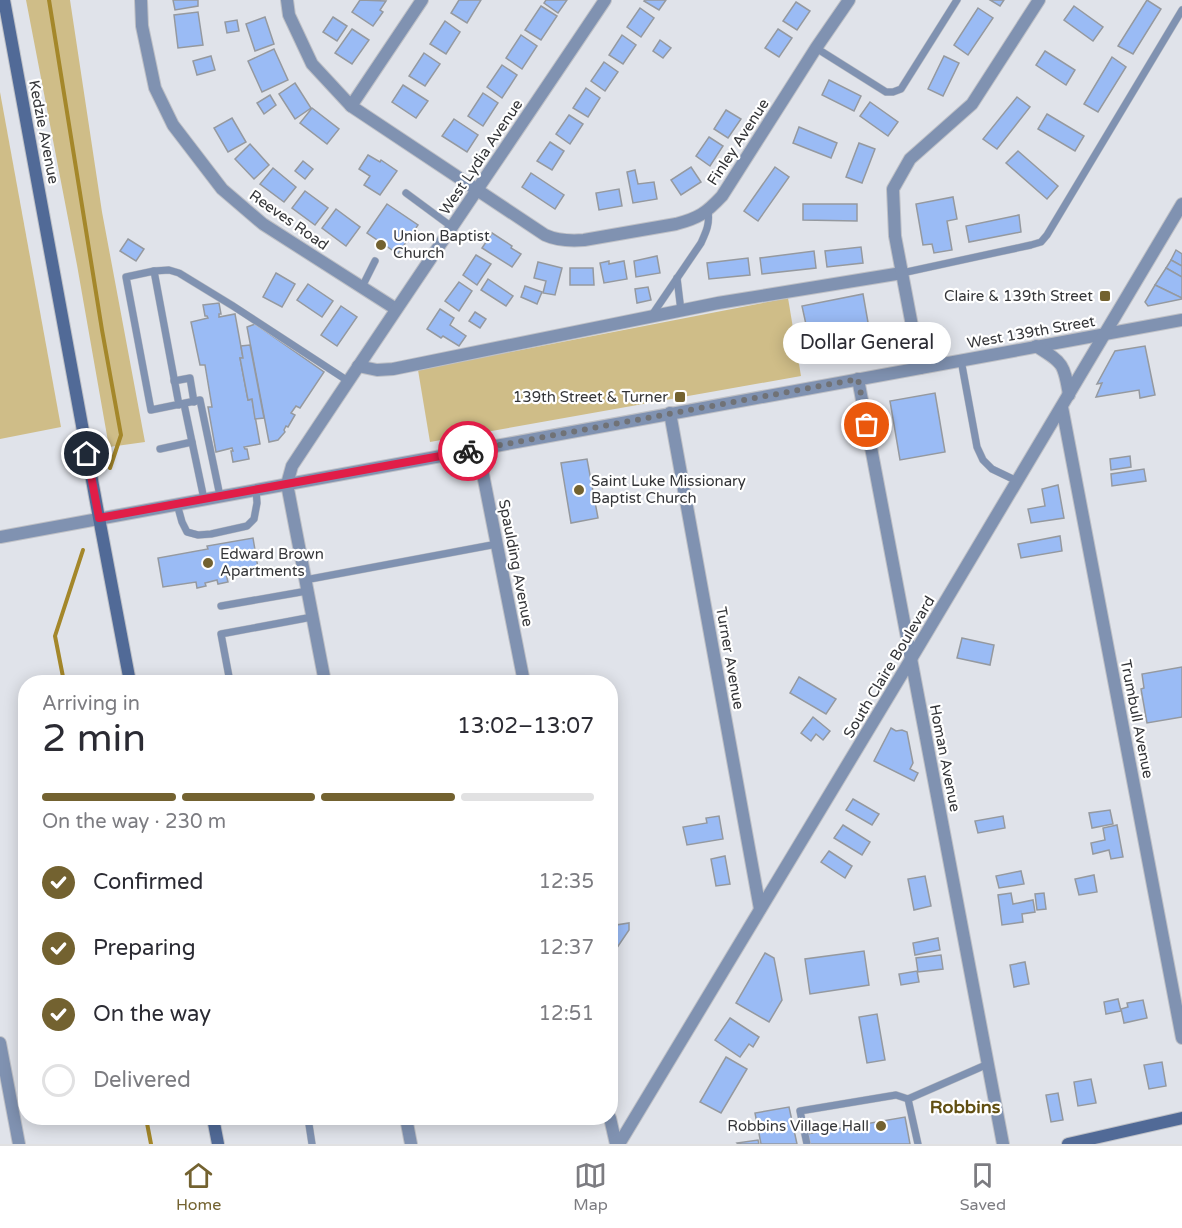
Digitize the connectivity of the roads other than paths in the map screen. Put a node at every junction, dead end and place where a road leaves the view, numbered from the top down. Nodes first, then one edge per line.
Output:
1 (4, 0) edge
2 (141, 0) edge
3 (287, 0) edge
4 (422, 0) edge
5 (605, 0) edge
6 (849, 0) edge
7 (957, 0) edge
8 (1039, 0) edge
9 (1182, 10) edge
10 (816, 48) junction
11 (351, 106) junction
12 (477, 191) junction
13 (406, 193) dead end
14 (1182, 204) edge
15 (708, 211) junction
16 (452, 227) junction
17 (375, 261) dead end
18 (154, 271) junction
19 (902, 273) junction
20 (677, 278) junction
21 (362, 287) junction
22 (396, 309) junction
23 (681, 311) junction
24 (651, 317) junction
25 (1182, 320) edge
26 (1104, 334) junction
27 (1036, 346) junction
28 (961, 360) junction
29 (358, 366) junction
30 (920, 368) junction
31 (858, 379) junction
32 (174, 381) junction
33 (348, 381) junction
34 (1069, 395) junction
35 (197, 401) junction
36 (181, 404) junction
37 (1062, 407) junction
38 (670, 413) junction
39 (192, 442) junction
40 (160, 449) dead end
41 (478, 449) junction
42 (1017, 481) junction
43 (287, 484) junction
44 (256, 489) junction
45 (220, 496) junction
46 (204, 499) junction
47 (177, 504) junction
48 (99, 518) junction
49 (0, 537) edge
50 (497, 544) junction
51 (306, 586) junction
52 (221, 606) dead end
53 (312, 617) junction
54 (911, 660) junction
55 (129, 675) edge
56 (229, 675) edge
57 (324, 675) edge
58 (523, 675) edge
59 (760, 909) junction
60 (1182, 1038) edge
61 (0, 1042) edge
62 (988, 1064) junction
63 (908, 1099) junction
64 (1182, 1118) edge
65 (214, 1125) edge
66 (309, 1125) edge
67 (407, 1125) edge
68 (612, 1125) edge
69 (19, 1144) edge
70 (218, 1144) edge
71 (312, 1144) edge
72 (411, 1144) edge
73 (617, 1144) edge
74 (807, 1144) edge
75 (918, 1144) edge
76 (1003, 1144) edge
77 (1068, 1144) edge

1 - 48 main road, Kedzie Avenue
2 - 21 street, Reeves Road
3 - 11 street, Finley Avenue
4 - 11 street
5 - 12 street, West Lydia Avenue
6 - 10 street, Finley Avenue
7 - 10 lane
8 - 19 street
9 - 19 lane
10 - 15 street, Finley Avenue
11 - 12 street, Finley Avenue
12 - 15 street, Finley Avenue
12 - 16 street, West Lydia Avenue
13 - 16 lane
14 - 26 street, South Claire Boulevard
15 - 20 lane
16 - 22 street, West Lydia Avenue
17 - 21 lane
18 - 32 lane
18 - 33 lane
18 - 36 lane
19 - 23 street
19 - 30 street
20 - 23 lane
20 - 24 lane
21 - 22 street, Reeves Road
22 - 29 street, West Lydia Avenue
23 - 24 street
24 - 29 street
25 - 26 street, West 139th Street
26 - 27 street, West 139th Street
26 - 34 street, South Claire Boulevard
27 - 28 street, West 139th Street
27 - 34 street
28 - 30 street, West 139th Street
28 - 42 lane
29 - 33 street, West Lydia Avenue
30 - 31 street, West 139th Street
31 - 38 street, West 139th Street
31 - 54 street, Homan Avenue
32 - 35 lane
32 - 36 lane
33 - 43 street, West Lydia Avenue
34 - 37 street, South Claire Boulevard
35 - 36 lane
35 - 45 lane
36 - 39 lane
37 - 42 street, South Claire Boulevard
37 - 60 street, Trumbull Avenue
38 - 41 street, West 139th Street
38 - 59 street, Turner Avenue
39 - 40 lane
39 - 46 lane
41 - 43 street, West 139th Street
41 - 50 street, Spaulding Avenue
42 - 54 street, South Claire Boulevard
43 - 44 street, West 139th Street
43 - 51 street
44 - 45 street, West 139th Street
44 - 47 lane
45 - 46 street, West 139th Street
46 - 47 street, West 139th Street
47 - 48 street, West 139th Street
48 - 49 street, West 139th Street
48 - 55 main road, Kedzie Avenue
50 - 51 lane
50 - 58 street, Spaulding Avenue
51 - 52 lane
51 - 53 street
53 - 56 lane
53 - 57 street
54 - 59 street, South Claire Boulevard
54 - 62 street, Homan Avenue
59 - 73 street, South Claire Boulevard
61 - 69 street
62 - 63 lane
62 - 76 street, Homan Avenue
63 - 74 lane
63 - 75 lane
64 - 77 main road
65 - 70 main road
66 - 71 lane
67 - 72 street
68 - 73 street

